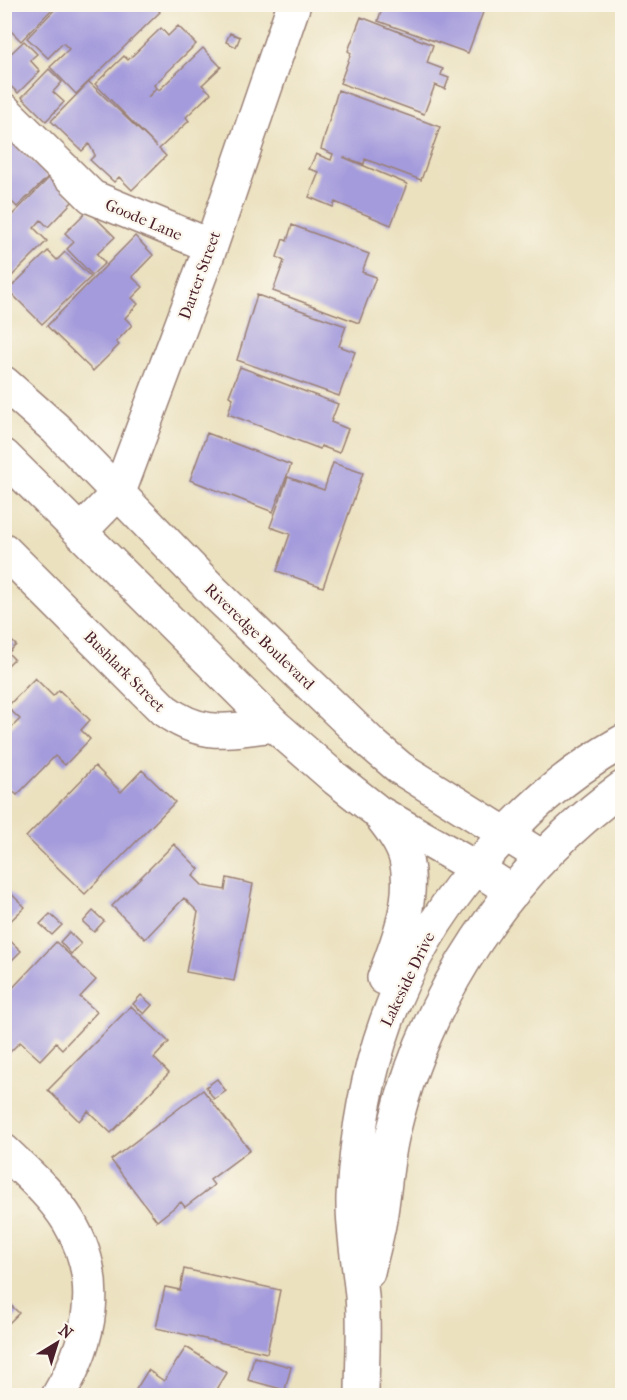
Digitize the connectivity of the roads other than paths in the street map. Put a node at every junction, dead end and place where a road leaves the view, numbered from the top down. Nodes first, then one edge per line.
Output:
1 (294, 4) edge
2 (4, 110) edge
3 (210, 246) junction
4 (4, 383) edge
5 (4, 456) edge
6 (119, 492) junction
7 (80, 531) junction
8 (4, 550) edge
9 (274, 725) junction
10 (622, 742) edge
11 (622, 788) edge
12 (378, 812) junction
13 (504, 834) junction
14 (542, 857) junction
15 (477, 867) junction
16 (513, 892) junction
17 (357, 1135) junction
18 (4, 1150) edge
19 (362, 1296) junction
20 (58, 1395) edge
21 (362, 1395) edge

1 - 3 street, Darter Street
2 - 3 street, Goode Lane
3 - 6 street, Darter Street
4 - 6 street, Riveredge Boulevard
5 - 7 street
6 - 7 street, Darter Street
6 - 13 street, Riveredge Boulevard
7 - 9 street
8 - 9 street, Bushlark Street
9 - 12 street
10 - 13 street, Lakeside Drive
11 - 14 street, Lakeside Drive
12 - 15 street
12 - 17 street
13 - 14 street, Riveredge Boulevard
13 - 15 street, Lakeside Drive
14 - 16 street, Lakeside Drive
15 - 16 street
15 - 17 street, Lakeside Drive
16 - 19 street, Lakeside Drive
17 - 19 street, Lakeside Drive
18 - 20 street
19 - 21 street, Lakeside Drive

